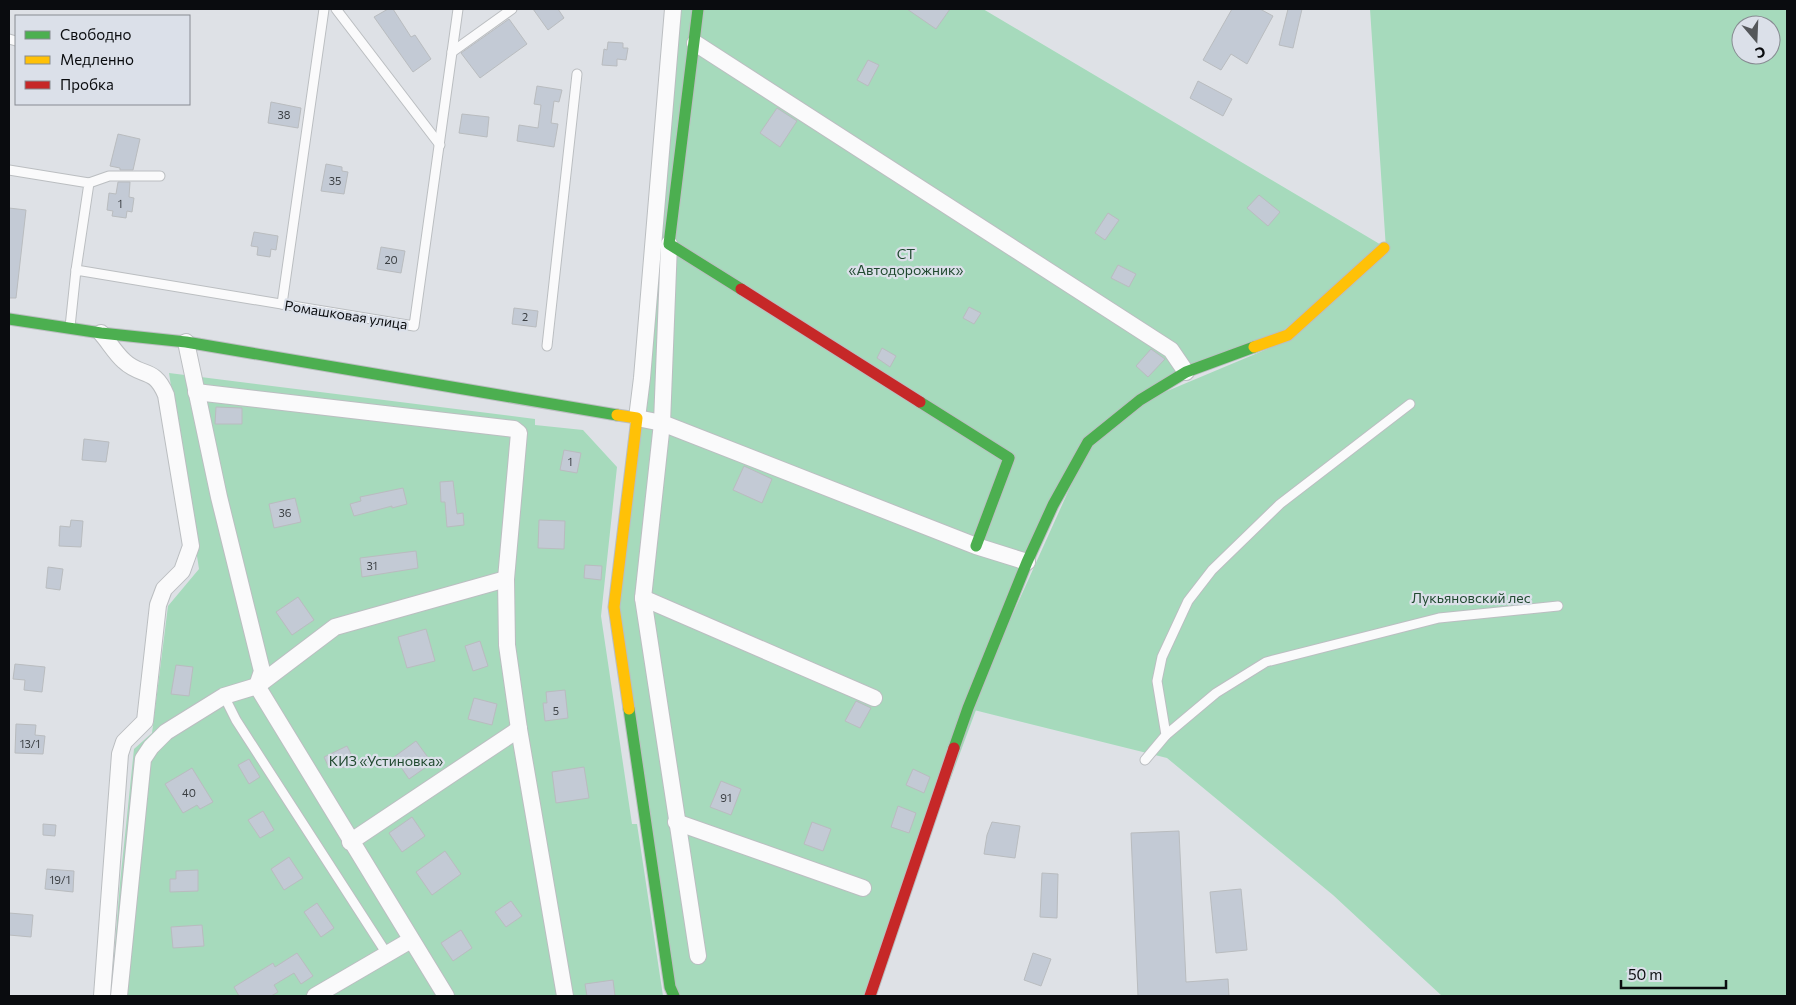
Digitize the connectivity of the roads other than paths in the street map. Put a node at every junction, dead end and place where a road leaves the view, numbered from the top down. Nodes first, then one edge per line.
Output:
1 (324, 9) edge
2 (336, 9) edge
3 (458, 9) edge
4 (512, 9) edge
5 (673, 9) edge
6 (698, 9) edge
7 (695, 43) junction
8 (452, 52) junction
9 (577, 74) dead end
10 (440, 145) junction
11 (9, 170) edge
12 (160, 176) dead end
13 (89, 183) junction
14 (669, 244) junction
15 (1384, 248) dead end
16 (76, 270) junction
17 (282, 304) junction
18 (9, 318) edge
19 (70, 326) junction
20 (101, 333) junction
21 (186, 342) junction
22 (547, 346) dead end
23 (1186, 372) junction
24 (196, 392) junction
25 (1410, 404) dead end
26 (636, 418) junction
27 (662, 423) junction
28 (976, 546) junction
29 (1027, 562) junction
30 (506, 579) junction
31 (643, 598) junction
32 (1558, 606) dead end
33 (257, 686) junction
34 (224, 696) junction
35 (874, 698) dead end
36 (519, 729) junction
37 (1166, 735) junction
38 (1145, 760) dead end
39 (676, 822) junction
40 (350, 842) junction
41 (863, 888) dead end
42 (411, 940) junction
43 (387, 954) junction
44 (698, 956) dead end
45 (672, 991) edge
46 (102, 996) edge
47 (119, 996) edge
48 (315, 996) edge
49 (446, 996) edge
50 (565, 996) edge
51 (656, 996) edge
52 (870, 996) edge

1 - 17 lane
2 - 10 lane
3 - 8 lane, Ромашковая улица
4 - 8 lane
5 - 26 street
6 - 7 street
7 - 14 street
7 - 23 street
8 - 10 lane, Ромашковая улица
9 - 22 lane
10 - 17 lane, Ромашковая улица
11 - 13 lane
12 - 13 lane
13 - 16 lane
14 - 27 street
14 - 28 street
15 - 23 street
16 - 17 lane, Ромашковая улица
16 - 19 lane
18 - 19 street
19 - 20 street
20 - 21 street
20 - 46 street
21 - 24 street
21 - 26 street
23 - 29 street
24 - 30 street
24 - 33 street
25 - 37 lane
26 - 27 street
26 - 45 street
27 - 28 street
27 - 31 street
28 - 29 street
29 - 52 street
30 - 33 street
30 - 36 street
31 - 35 street
31 - 39 street
32 - 37 lane
33 - 34 street
33 - 40 street
34 - 43 lane
34 - 47 street
36 - 40 street
36 - 50 street
37 - 38 lane
39 - 41 street
39 - 44 street
40 - 42 street
42 - 43 street
42 - 49 street
43 - 48 street
45 - 51 street

